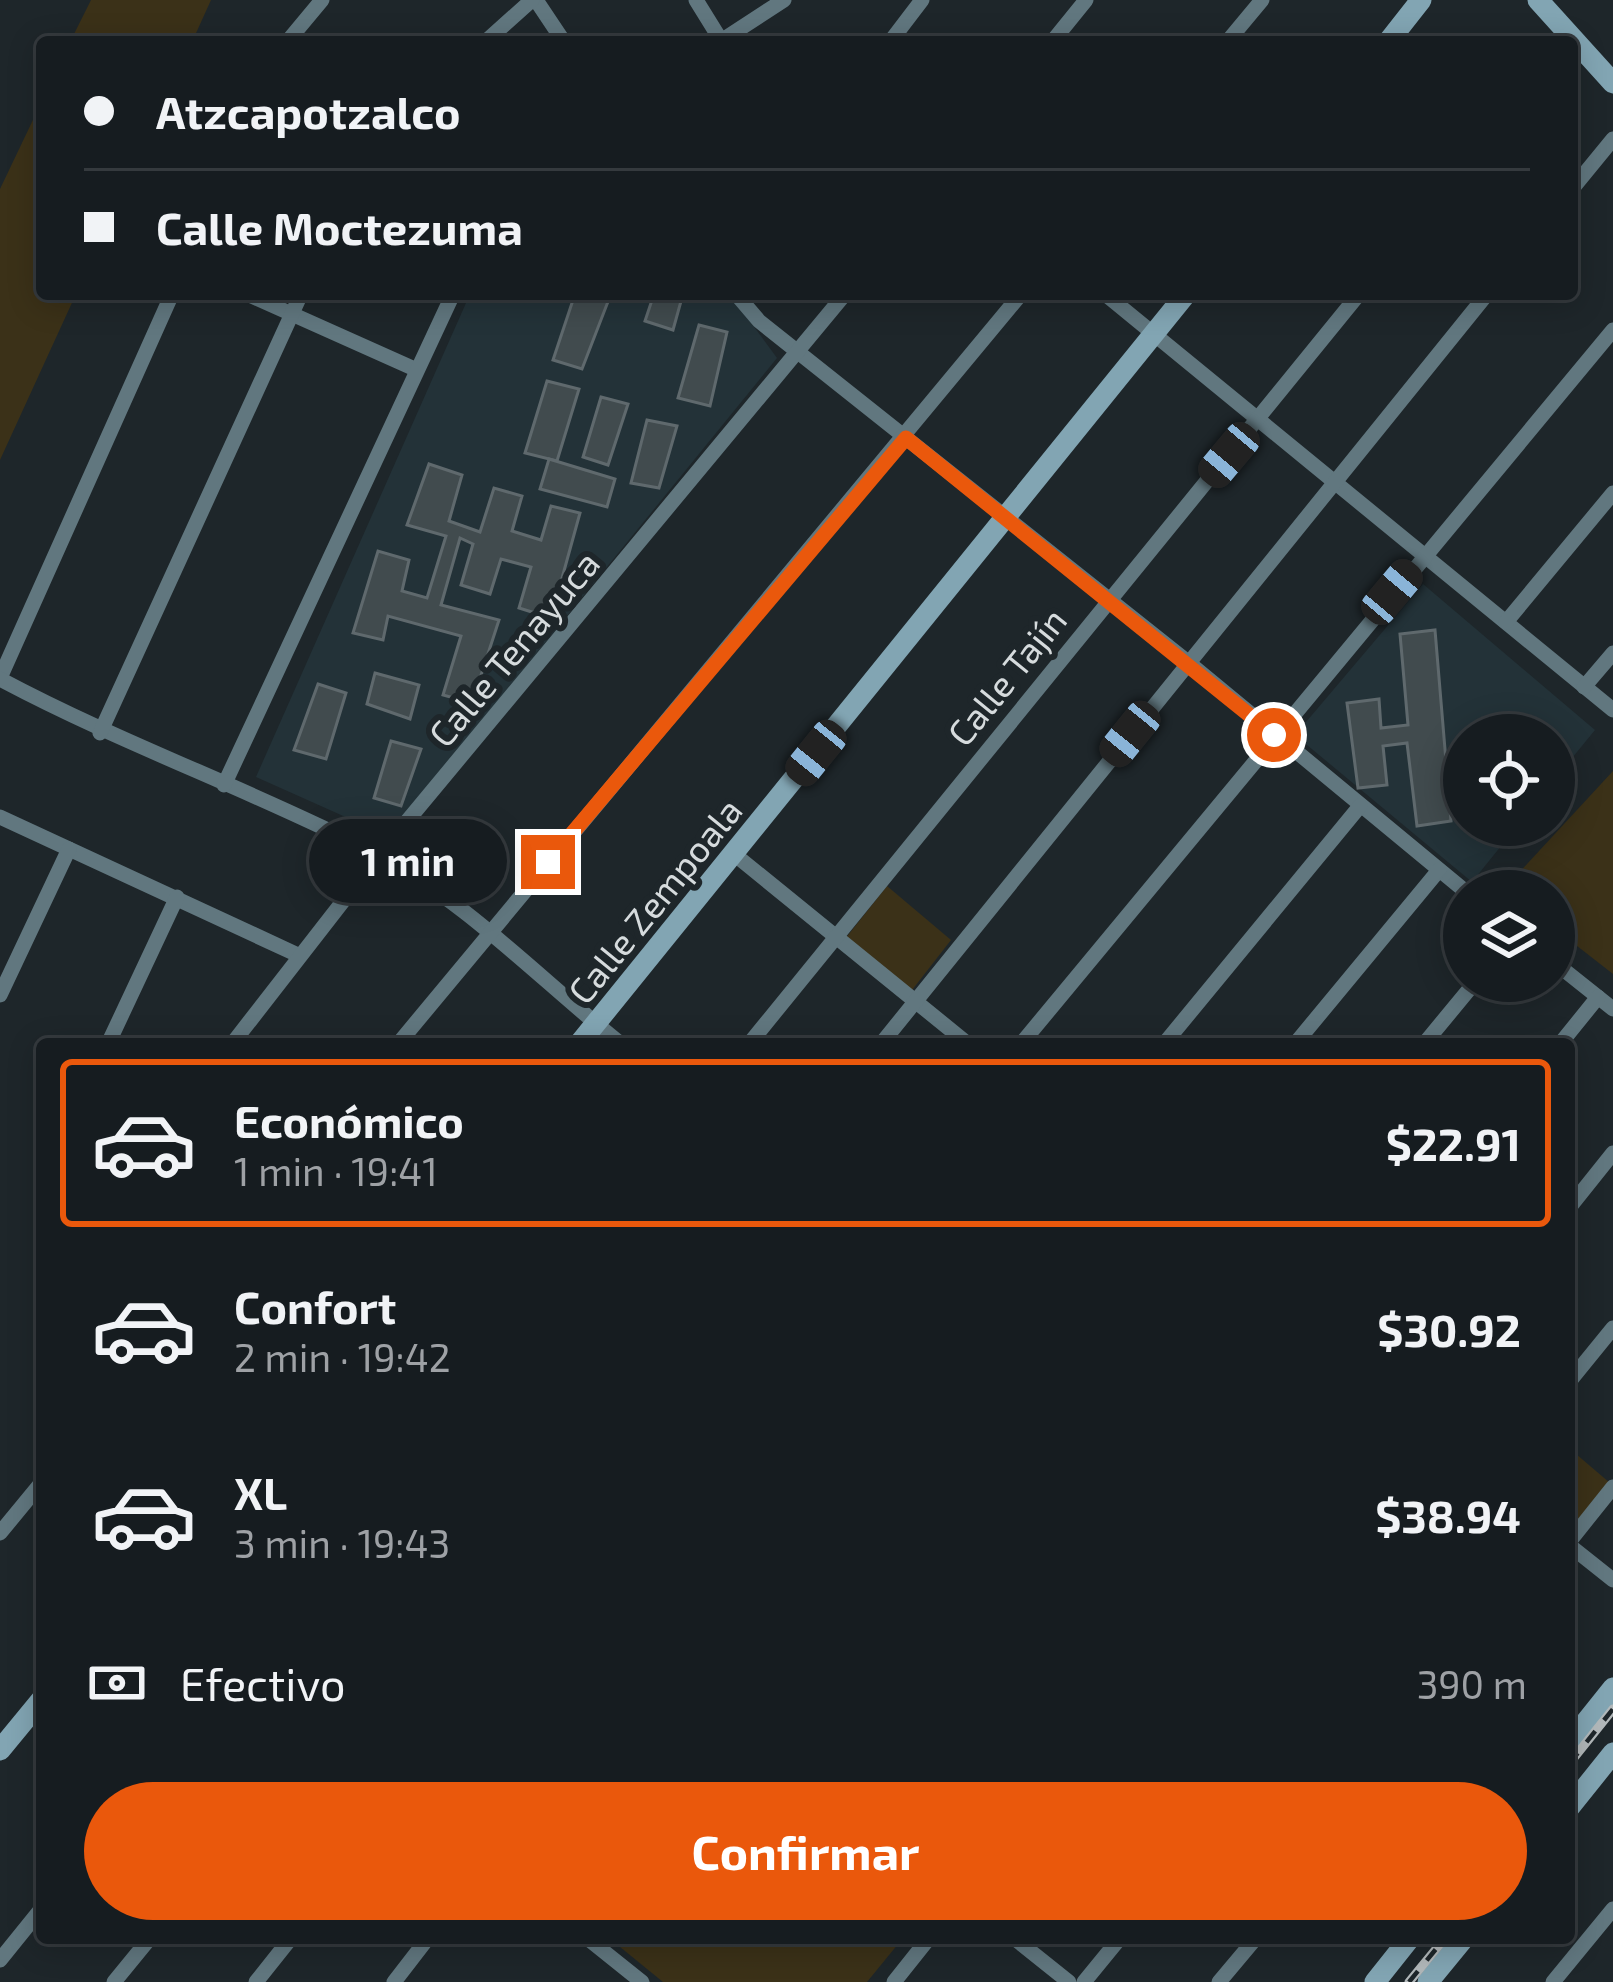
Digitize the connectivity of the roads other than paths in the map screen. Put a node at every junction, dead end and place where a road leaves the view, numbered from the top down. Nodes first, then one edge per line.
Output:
1 (322, 0) edge
2 (534, 0) edge
3 (696, 0) edge
4 (784, 0) edge
5 (922, 0) edge
6 (1086, 0) edge
7 (1262, 0) edge
8 (1421, 0) edge
9 (292, 36) edge
10 (492, 36) edge
11 (560, 36) edge
12 (718, 36) edge
13 (729, 36) edge
14 (895, 36) edge
15 (1057, 36) edge
16 (1232, 36) edge
17 (1393, 36) edge
18 (1578, 42) edge
19 (1613, 82) edge
20 (1613, 139) edge
21 (1578, 182) edge
22 (169, 300) edge
23 (259, 300) edge
24 (299, 300) edge
25 (450, 300) edge
26 (741, 300) edge
27 (840, 300) edge
28 (1016, 300) edge
29 (1112, 300) edge
30 (1181, 300) edge
31 (1354, 300) edge
32 (1482, 300) edge
33 (290, 316) junction
34 (1613, 330) edge
35 (1154, 335) junction
36 (800, 353) junction
37 (417, 370) junction
38 (1259, 420) junction
39 (906, 438) junction
40 (1335, 482) junction
41 (1613, 493) edge
42 (1008, 517) junction
43 (1421, 556) junction
44 (1109, 598) junction
45 (1506, 622) junction
46 (1613, 653) edge
47 (1188, 662) junction
48 (0, 679) edge
49 (1584, 687) junction
50 (1613, 710) edge
51 (100, 733) junction
52 (1274, 735) junction
53 (224, 785) junction
54 (1360, 806) junction
55 (0, 817) edge
56 (68, 849) junction
57 (734, 854) junction
58 (379, 855) junction
59 (1439, 870) junction
60 (1443, 873) edge
61 (177, 897) junction
62 (488, 932) junction
63 (837, 936) junction
64 (298, 956) junction
65 (1575, 979) edge
66 (0, 995) edge
67 (1598, 997) junction
68 (916, 1001) junction
69 (1459, 1002) edge
70 (1613, 1010) edge
71 (596, 1023) junction
72 (111, 1038) edge
73 (236, 1038) edge
74 (403, 1038) edge
75 (584, 1038) edge
76 (614, 1038) edge
77 (754, 1038) edge
78 (886, 1038) edge
79 (961, 1038) edge
80 (1026, 1038) edge
81 (1169, 1038) edge
82 (1299, 1038) edge
83 (1429, 1038) edge
84 (1565, 1038) edge
85 (1613, 1153) edge
86 (1575, 1200) edge
87 (1613, 1328) edge
88 (1575, 1375) edge
89 (1613, 1487) edge
90 (36, 1489) edge
91 (0, 1533) edge
92 (1575, 1535) edge
93 (1575, 1548) edge
94 (1613, 1580) edge
95 (1613, 1688) edge
96 (36, 1706) edge
97 (1575, 1735) edge
98 (0, 1750) edge
99 (1613, 1753) edge
100 (1575, 1800) edge
101 (1613, 1910) edge
102 (36, 1915) edge
103 (145, 1944) edge
104 (286, 1944) edge
105 (423, 1944) edge
106 (594, 1944) edge
107 (924, 1944) edge
108 (1020, 1944) edge
109 (1115, 1944) edge
110 (1251, 1944) edge
111 (1406, 1944) edge
112 (1459, 1944) edge
113 (0, 1960) edge
114 (1058, 1979) edge
115 (114, 1982) edge
116 (256, 1982) edge
117 (394, 1982) edge
118 (642, 1982) edge
119 (894, 1982) edge
120 (1084, 1982) edge
121 (1219, 1982) edge
122 (1375, 1982) edge
123 (1428, 1982) edge
124 (1553, 1982) edge

1 - 9 street
2 - 10 street
2 - 11 street
3 - 12 street
4 - 13 street
5 - 14 street
6 - 15 street
7 - 16 street
8 - 17 street
18 - 19 street
20 - 21 street
22 - 48 street
23 - 33 street
24 - 33 street
25 - 37 street
26 - 36 street
27 - 36 street, Calle Tenayuca
28 - 39 street
29 - 35 street
30 - 35 street, Calle Zempoala
31 - 38 street, Calle Tajín
32 - 40 street
33 - 37 street
33 - 51 street
34 - 43 street
35 - 38 street
35 - 42 street, Calle Zempoala
36 - 39 street
36 - 58 street, Calle Tenayuca
37 - 53 street
38 - 40 street
38 - 44 street, Calle Tajín
39 - 42 street
39 - 62 street
40 - 43 street
40 - 47 street
41 - 45 street
42 - 44 street
42 - 57 street, Calle Zempoala
43 - 45 street
43 - 52 street
44 - 47 street
44 - 63 street, Calle Tajín
45 - 49 street
46 - 49 street
47 - 52 street
47 - 68 street
48 - 51 street
49 - 50 street
51 - 53 street
52 - 54 street
52 - 80 street
53 - 58 street
54 - 59 street
54 - 81 street
55 - 56 street
56 - 61 street
56 - 66 street
57 - 63 street
57 - 71 street, Calle Zempoala
58 - 62 street
58 - 64 street, Calle Tenayuca
59 - 60 street
59 - 82 street
61 - 64 street
61 - 72 street
62 - 71 street
62 - 74 street
63 - 68 street
63 - 77 street, Calle Tajín
64 - 73 street, Calle Tenayuca
65 - 67 street
67 - 70 street
67 - 84 street
68 - 78 street
68 - 79 street
69 - 83 street
71 - 75 street, Calle Zempoala
71 - 76 street
85 - 86 street
87 - 88 street
89 - 92 street
90 - 91 street
93 - 94 street
95 - 97 street
96 - 98 street
99 - 100 street
101 - 124 street
102 - 113 street
103 - 115 street
104 - 116 street
105 - 117 street
106 - 118 street
107 - 119 street
108 - 114 street
109 - 120 street
110 - 121 street
111 - 122 street
112 - 123 street

